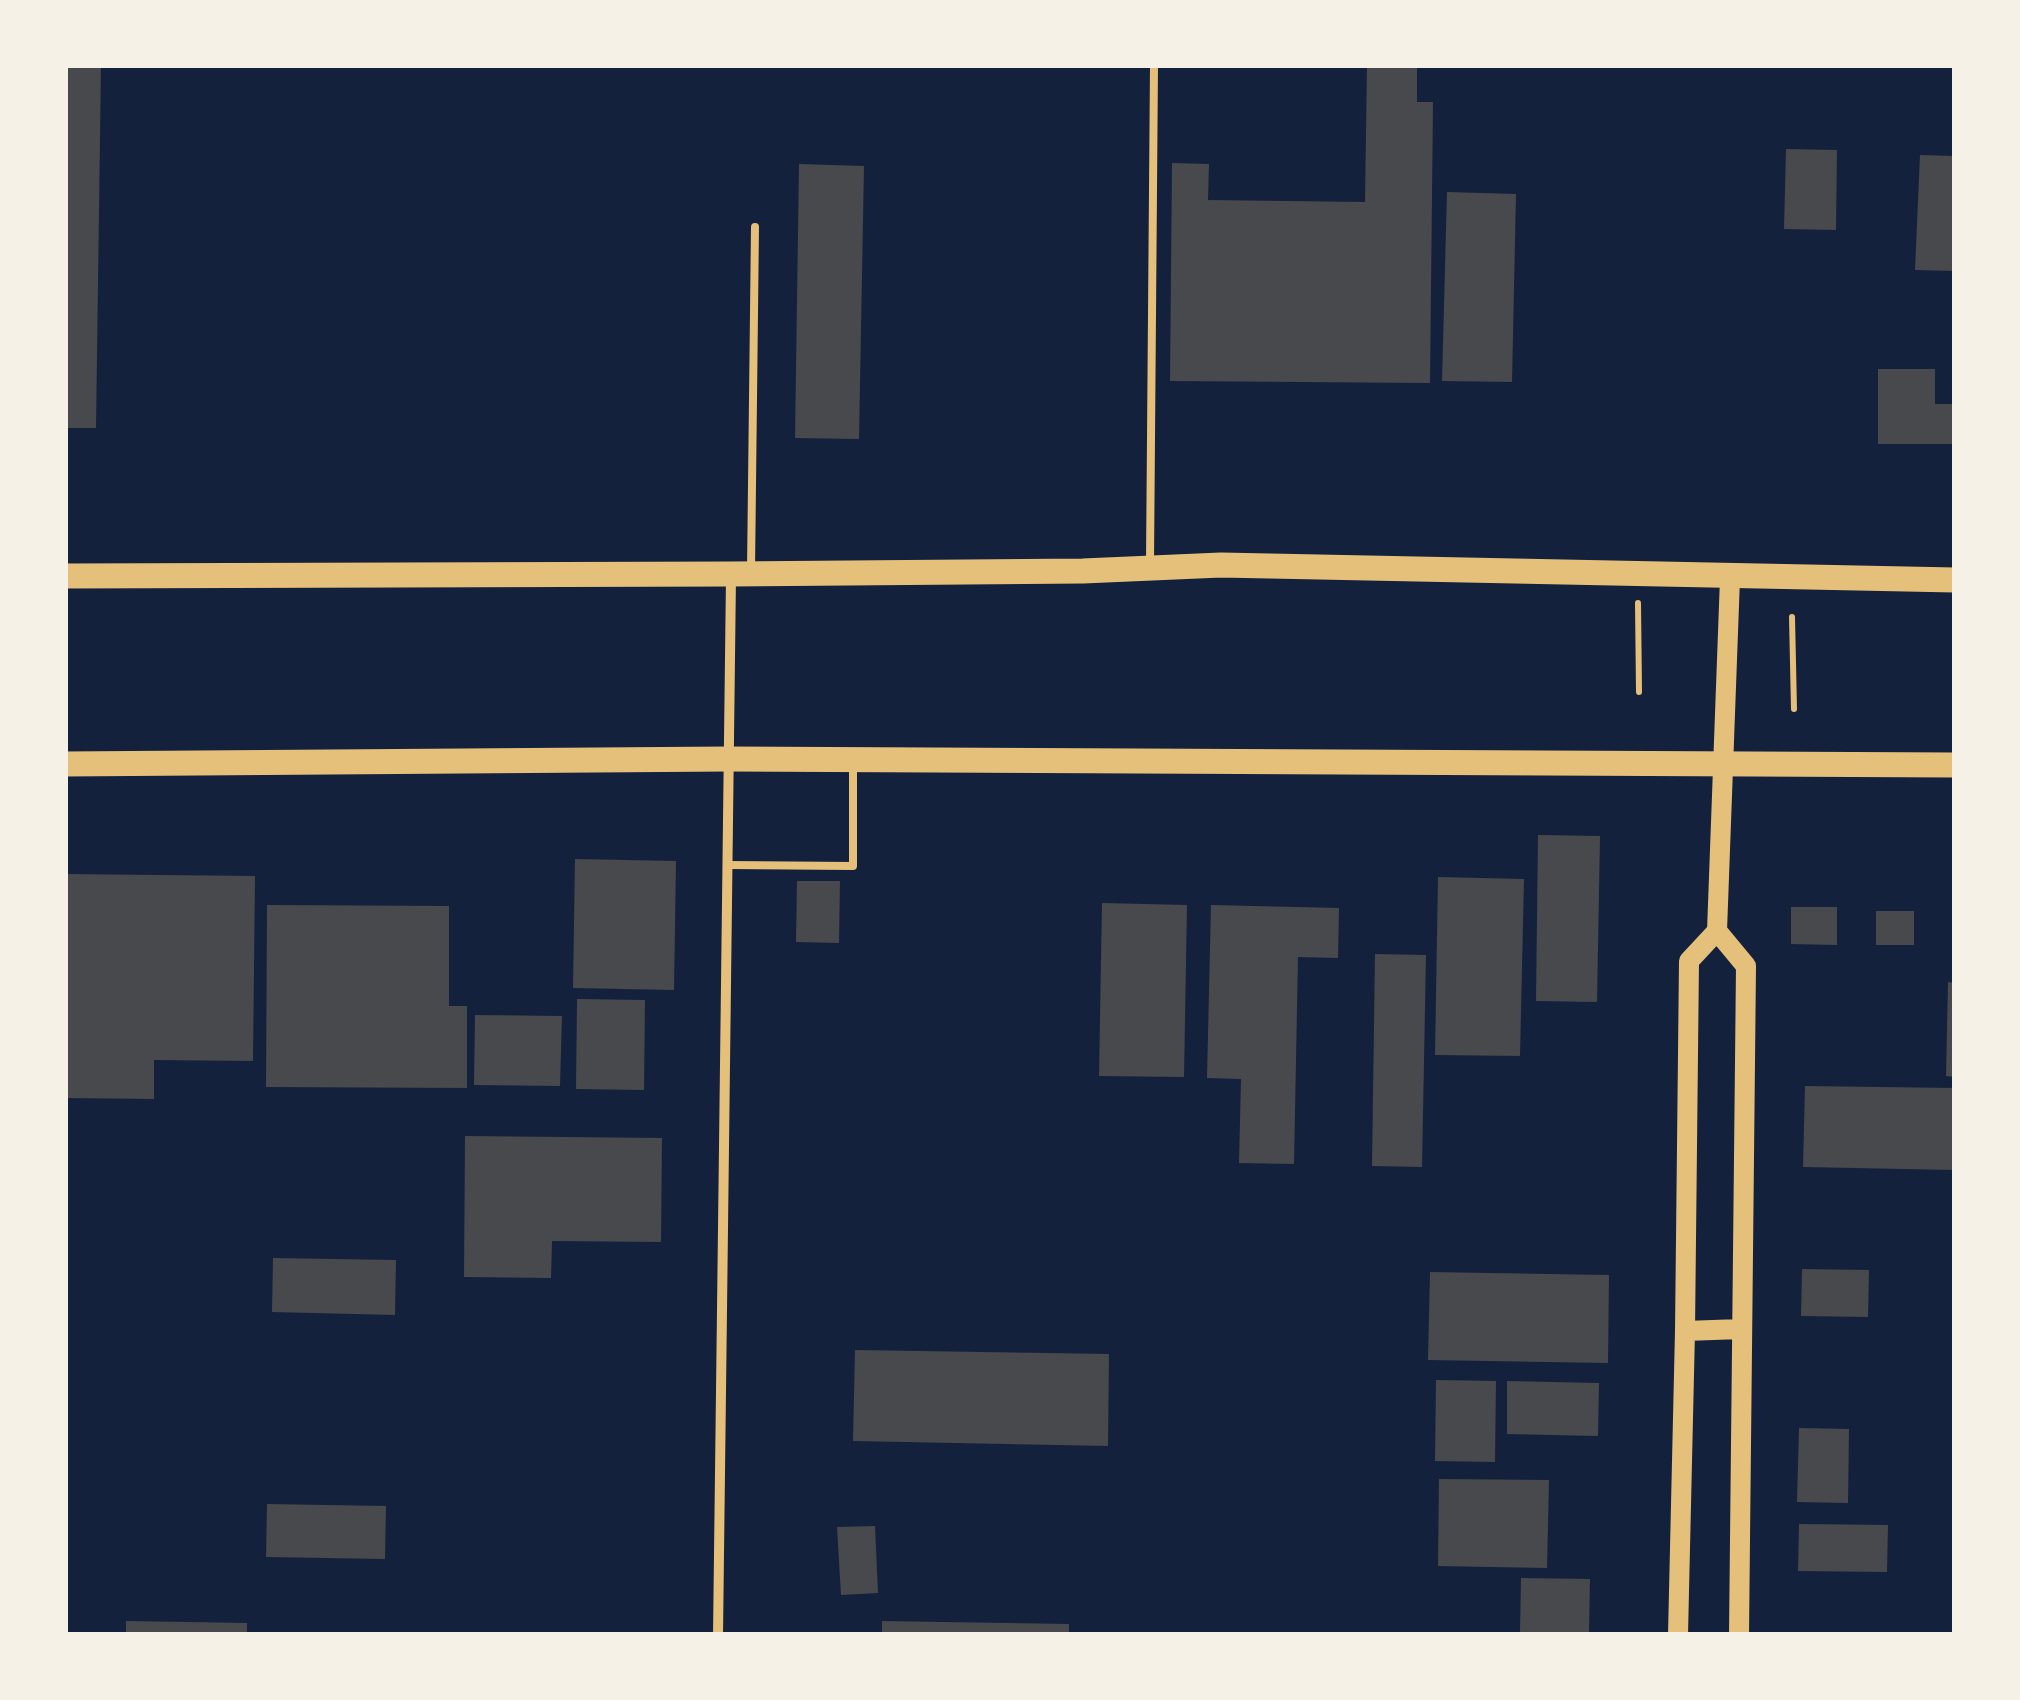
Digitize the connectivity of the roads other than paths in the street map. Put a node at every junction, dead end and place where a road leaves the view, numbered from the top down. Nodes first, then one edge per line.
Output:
1 (1154, 65) edge
2 (755, 227) dead end
3 (1150, 566) junction
4 (741, 574) junction
5 (65, 576) edge
6 (1730, 578) junction
7 (1955, 580) edge
8 (728, 760) junction
9 (853, 760) junction
10 (1724, 762) junction
11 (65, 764) edge
12 (1955, 764) edge
13 (726, 864) junction
14 (1717, 932) junction
15 (1741, 1329) junction
16 (1685, 1331) junction
17 (718, 1635) edge
18 (1678, 1635) edge
19 (1739, 1635) edge

1 - 3 lane
2 - 4 lane
3 - 4 main road
3 - 6 main road
4 - 5 main road
4 - 8 street
6 - 7 main road
6 - 10 main road
8 - 9 main road
8 - 11 main road
8 - 13 street
9 - 10 main road
9 - 13 lane
10 - 12 main road
10 - 14 main road
13 - 17 street
14 - 15 main road
14 - 16 main road
15 - 16 main road
15 - 19 main road
16 - 18 main road

